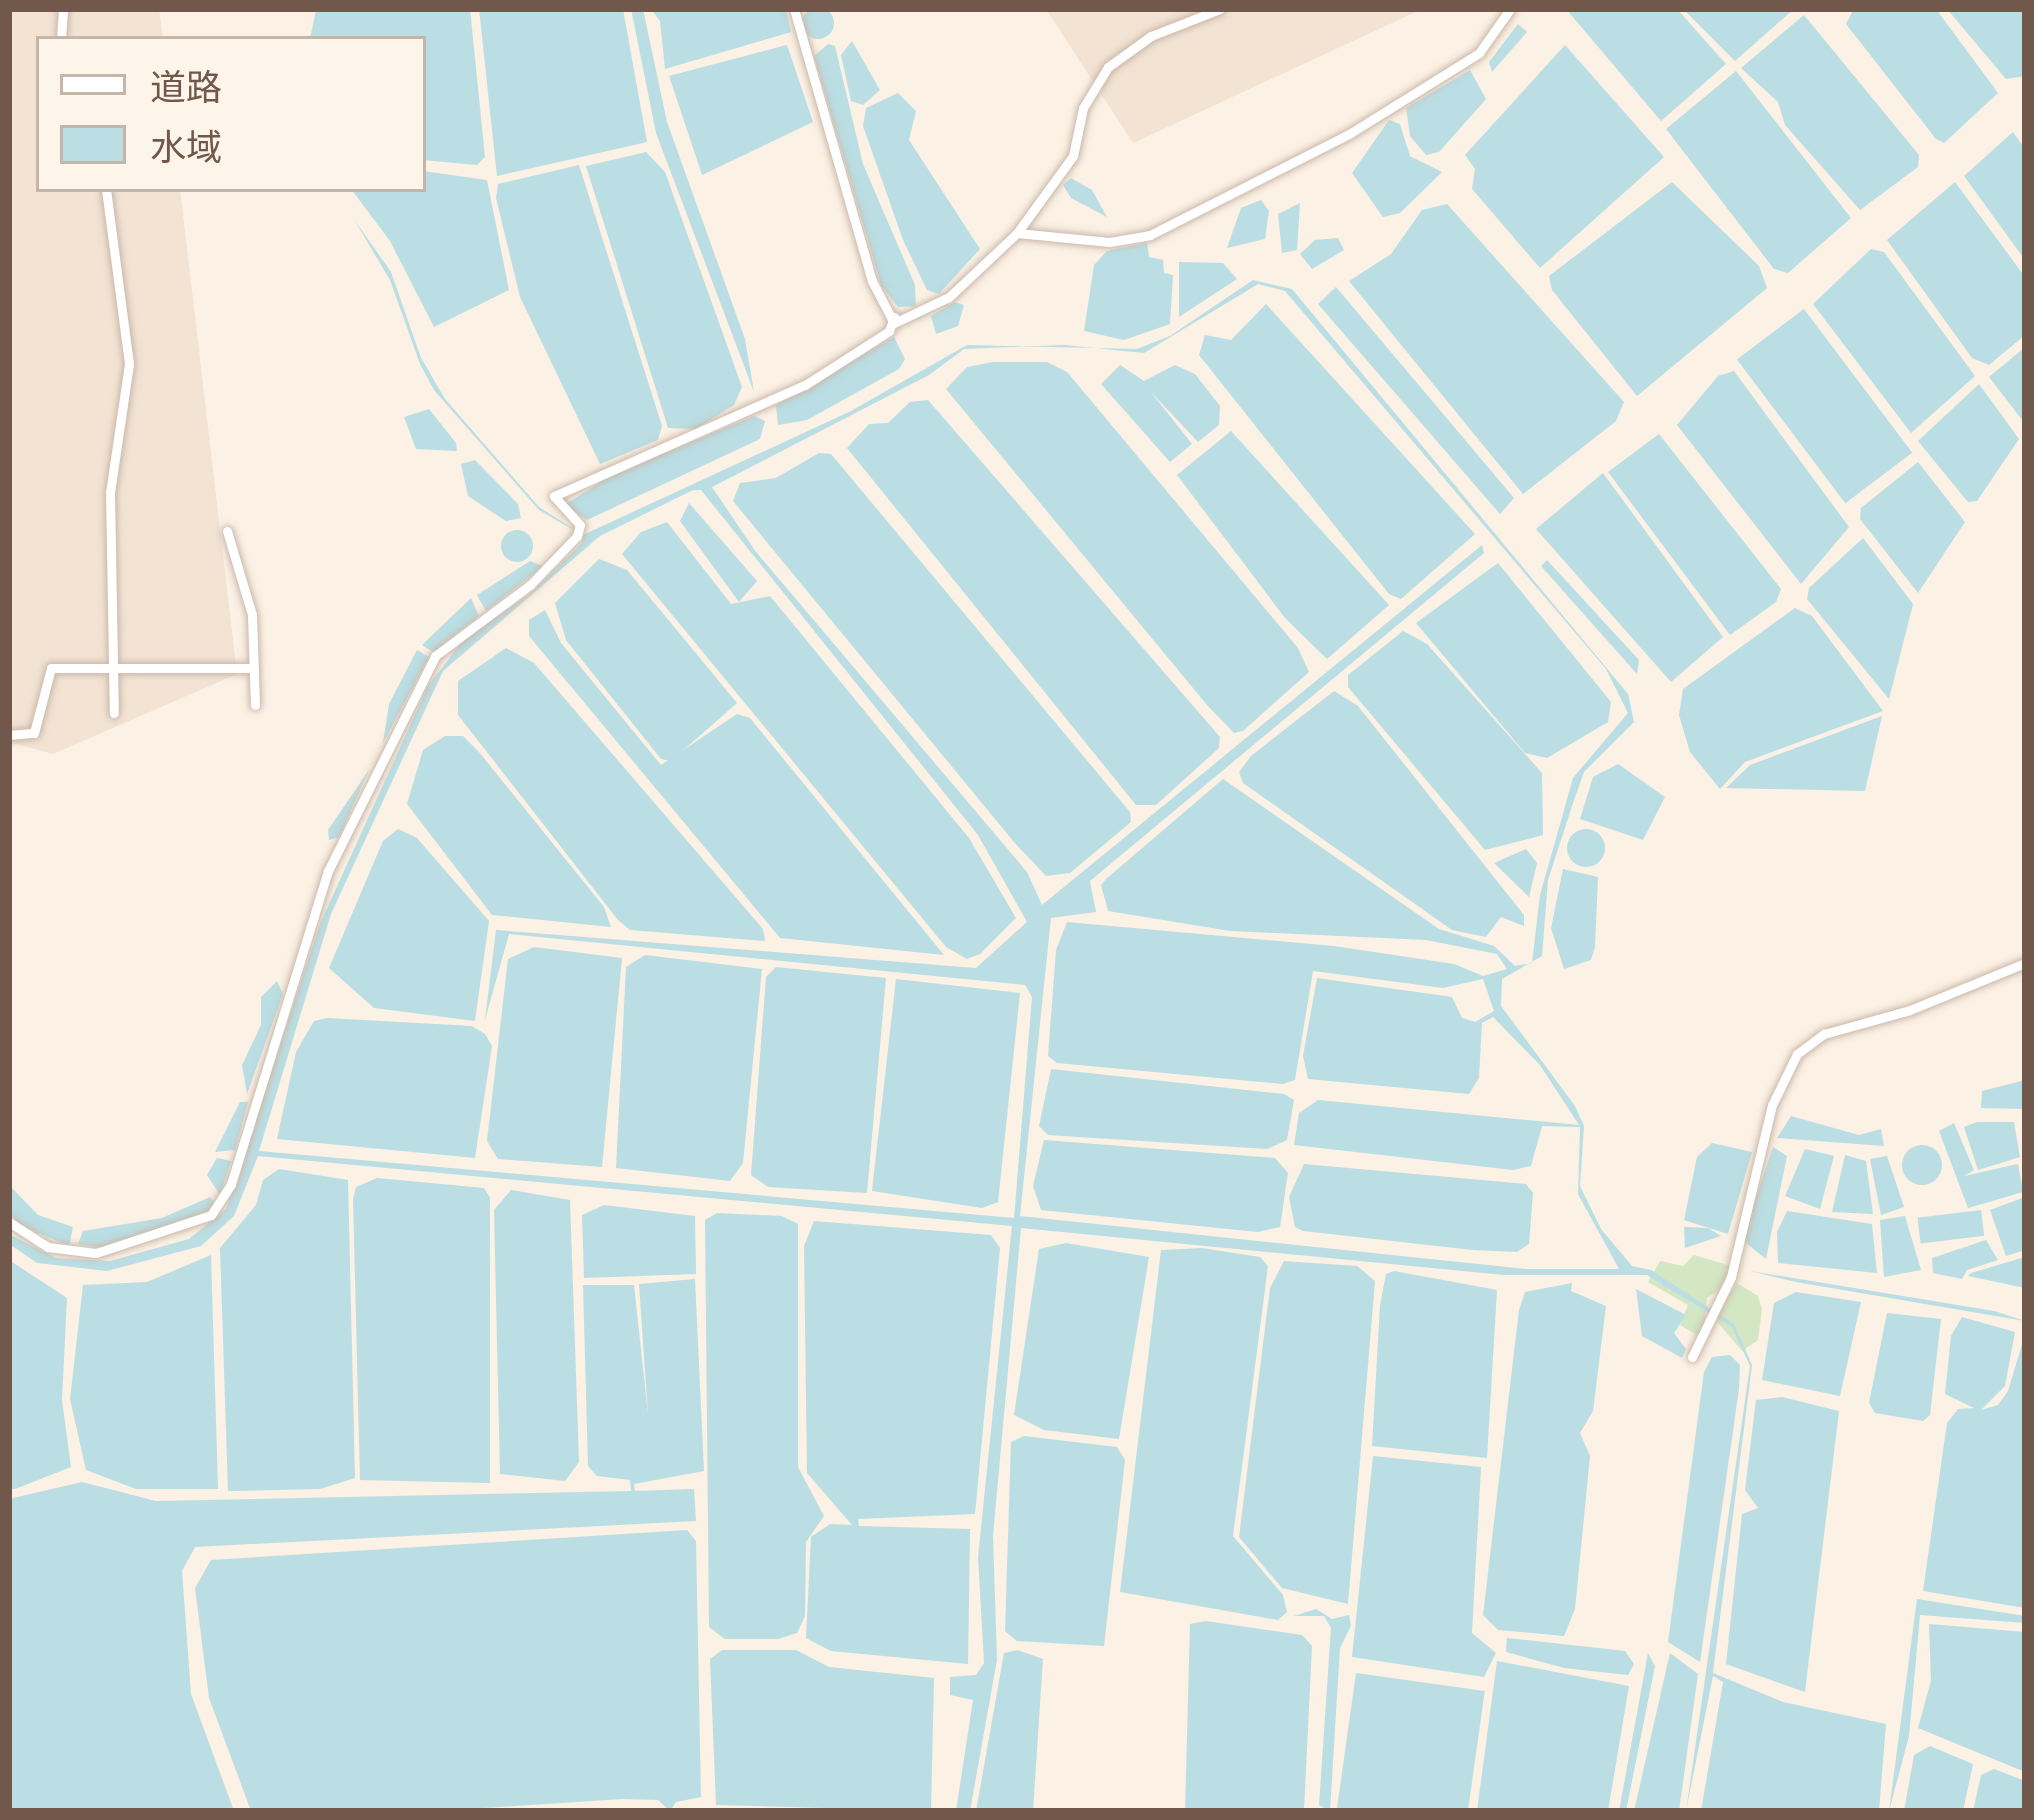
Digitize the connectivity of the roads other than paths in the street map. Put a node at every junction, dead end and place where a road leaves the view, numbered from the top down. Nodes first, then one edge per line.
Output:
1 (794, 9) edge
2 (1220, 9) edge
3 (1510, 9) edge
4 (106, 192) edge
5 (1017, 233) junction
6 (894, 320) junction
7 (227, 531) dead end
8 (115, 666) junction
9 (251, 668) junction
10 (255, 705) dead end
11 (114, 713) dead end
12 (9, 734) edge
13 (2025, 963) edge
14 (9, 1222) edge
15 (1692, 1357) dead end

1 - 6 street
2 - 5 street
3 - 5 street
4 - 8 street
5 - 6 street
6 - 14 street
7 - 9 street
8 - 9 street
8 - 11 street
8 - 12 street
9 - 10 street
13 - 15 street

